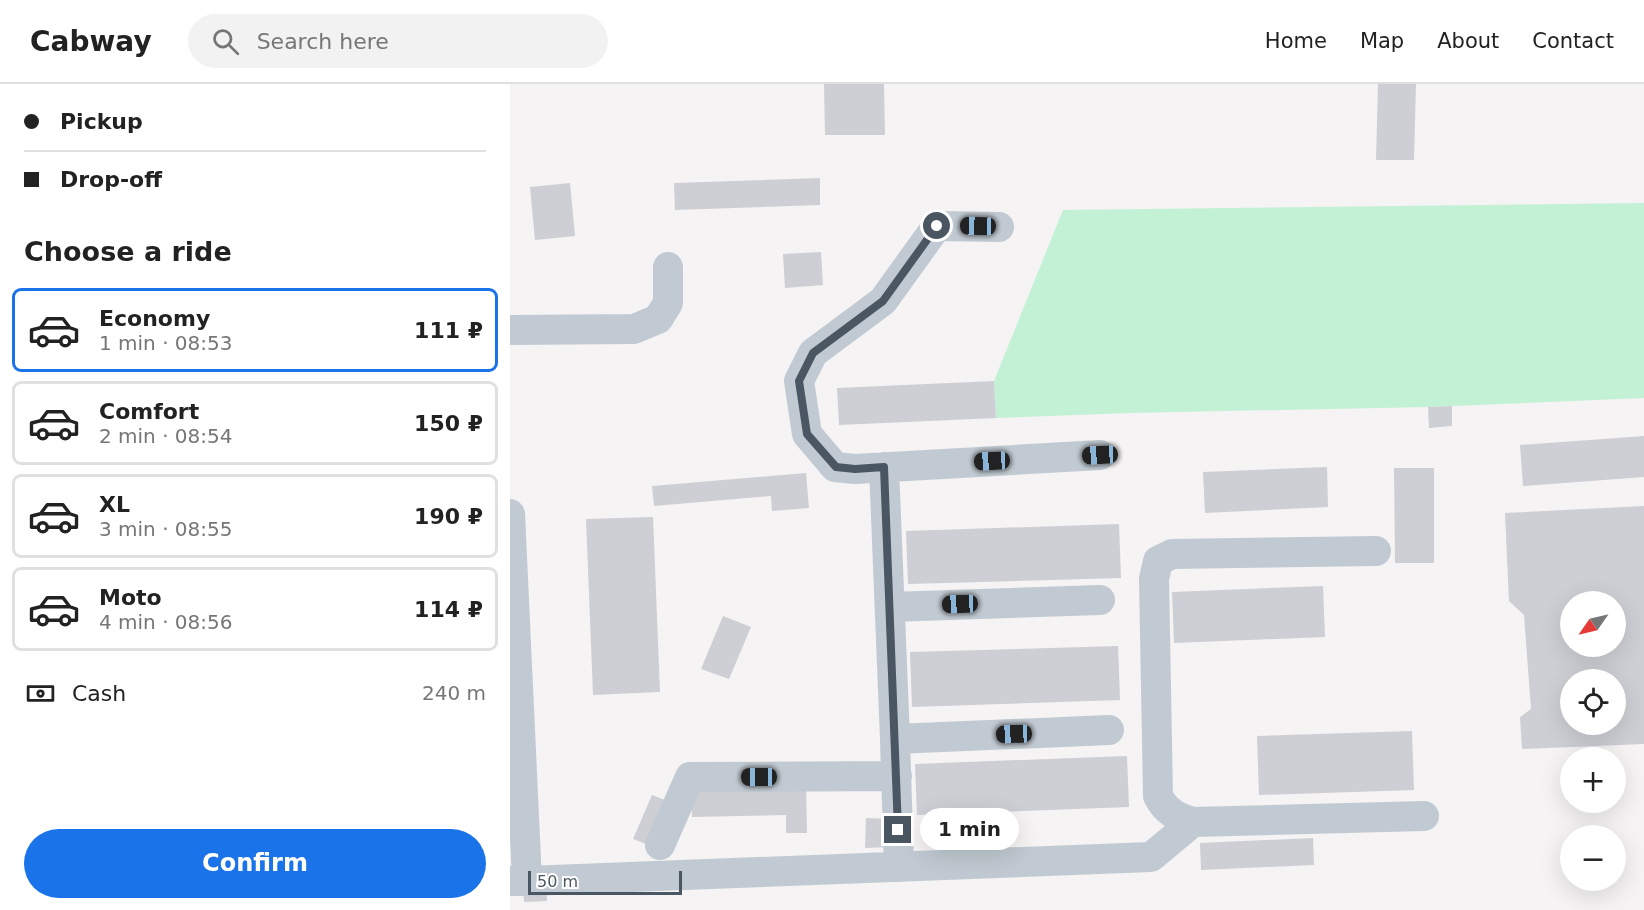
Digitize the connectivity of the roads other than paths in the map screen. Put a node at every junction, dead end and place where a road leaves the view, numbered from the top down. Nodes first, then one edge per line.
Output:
1 (999, 227) dead end
2 (668, 267) dead end
3 (510, 330) edge
4 (1100, 455) dead end
5 (884, 467) junction
6 (510, 514) edge
7 (1376, 551) dead end
8 (1100, 600) dead end
9 (890, 607) junction
10 (1109, 730) dead end
11 (895, 739) junction
12 (897, 776) junction
13 (1424, 816) dead end
14 (1193, 822) junction
15 (660, 845) dead end
16 (899, 867) junction
17 (519, 881) edge

1 - 5 lane
2 - 3 lane
4 - 5 lane
5 - 9 lane
6 - 17 lane
7 - 14 lane
8 - 9 lane
9 - 11 lane
10 - 11 lane
11 - 12 lane
12 - 15 lane
12 - 16 lane
13 - 14 lane
14 - 16 lane
16 - 17 lane

